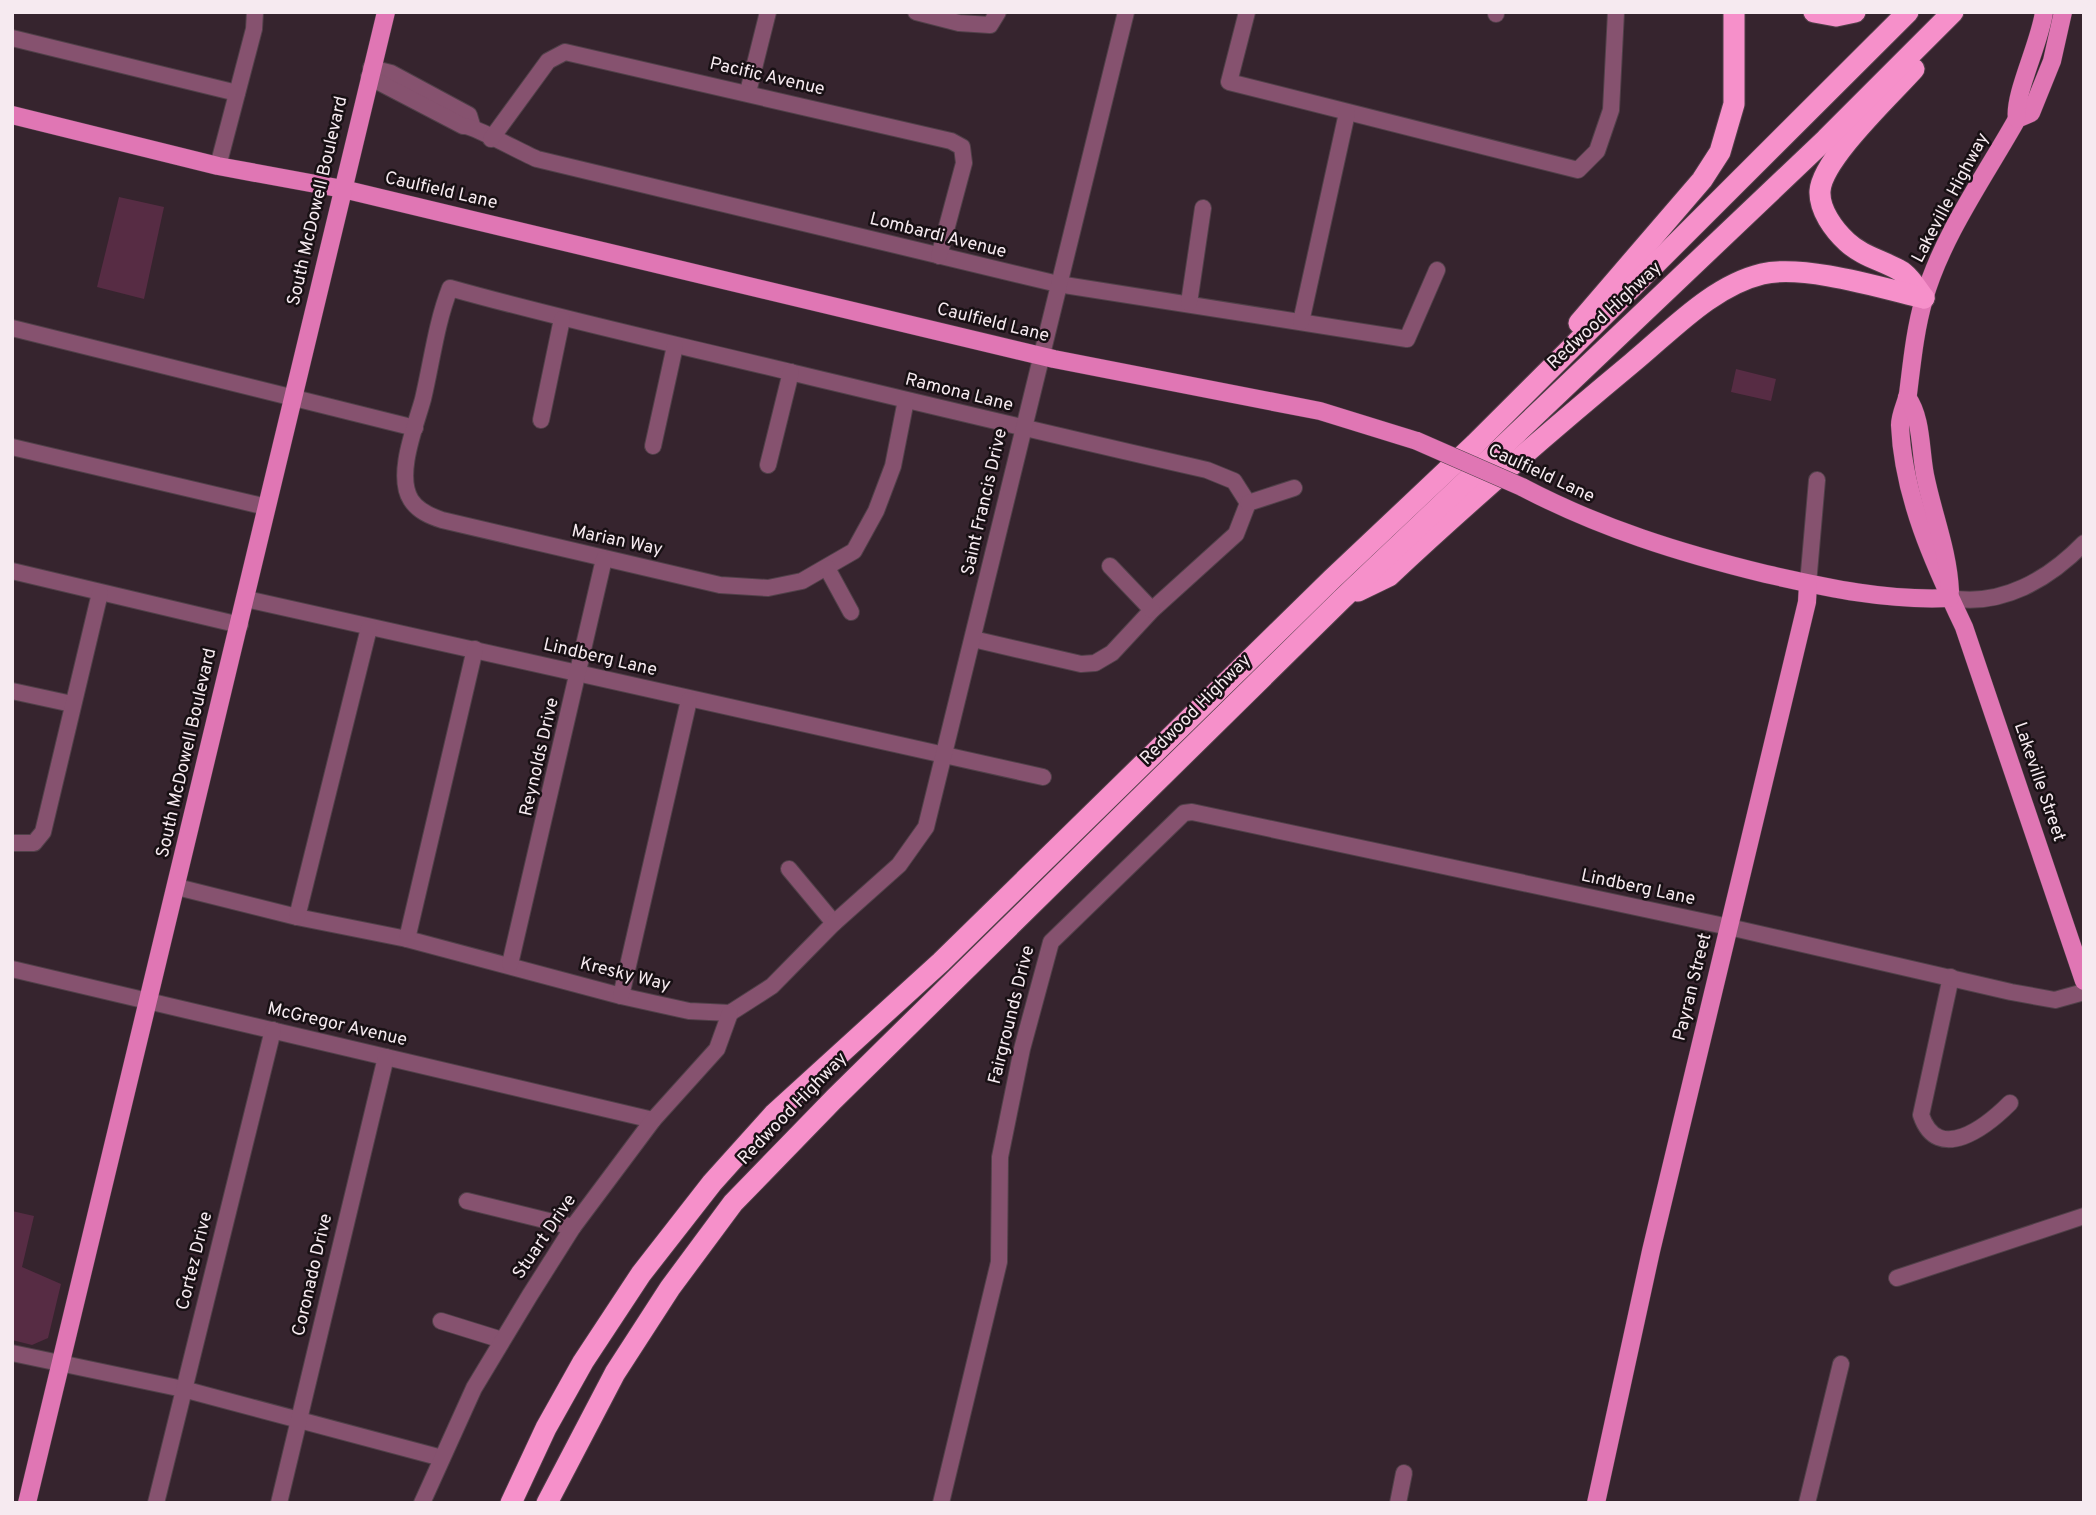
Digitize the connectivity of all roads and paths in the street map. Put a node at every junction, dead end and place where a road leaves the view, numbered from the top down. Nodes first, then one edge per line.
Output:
1 (256, 12) edge
2 (386, 12) edge
3 (768, 12) edge
4 (916, 12) edge
5 (998, 12) edge
6 (1125, 12) edge
7 (1247, 12) edge
8 (1616, 12) edge
9 (1734, 12) edge
10 (1814, 12) edge
11 (1855, 12) edge
12 (1908, 12) edge
13 (1953, 12) edge
14 (1964, 12) edge
15 (2044, 12) edge
16 (2063, 12) edge
17 (12, 38) edge
18 (370, 73) junction
19 (748, 92) junction
20 (237, 93) junction
21 (1347, 113) junction
22 (12, 115) edge
23 (2018, 119) junction
24 (491, 139) junction
25 (218, 166) junction
26 (343, 189) junction
27 (1203, 208) dead end
28 (939, 256) junction
29 (1437, 270) dead end
30 (1058, 284) junction
31 (1924, 298) junction
32 (1189, 303) junction
33 (562, 319) junction
34 (1301, 322) junction
35 (12, 328) edge
36 (675, 346) junction
37 (1039, 356) junction
38 (791, 372) junction
39 (293, 399) junction
40 (906, 400) junction
41 (541, 420) dead end
42 (415, 428) junction
43 (1022, 428) junction
44 (1475, 444) junction
45 (653, 446) dead end
46 (12, 447) edge
47 (768, 466) dead end
48 (1817, 480) dead end
49 (1294, 488) dead end
50 (1248, 503) junction
51 (267, 506) junction
52 (2084, 542) edge
53 (604, 559) junction
54 (1110, 566) dead end
55 (827, 568) junction
56 (12, 572) edge
57 (1808, 584) junction
58 (100, 593) junction
59 (1950, 598) junction
60 (246, 599) junction
61 (1341, 600) junction
62 (1152, 610) junction
63 (850, 612) dead end
64 (240, 625) junction
65 (369, 628) junction
66 (973, 639) junction
67 (475, 649) junction
68 (580, 672) junction
69 (12, 691) edge
70 (689, 700) junction
71 (72, 704) junction
72 (945, 757) junction
73 (1043, 777) dead end
74 (1184, 813) joint
75 (12, 843) edge
76 (789, 869) dead end
77 (177, 887) junction
78 (297, 917) junction
79 (834, 923) junction
80 (1729, 927) junction
81 (407, 939) junction
82 (510, 964) junction
83 (12, 969) edge
84 (1951, 977) junction
85 (2084, 981) edge
86 (2084, 992) edge
87 (621, 996) junction
88 (148, 1002) junction
89 (730, 1013) junction
90 (273, 1030) junction
91 (386, 1057) junction
92 (2010, 1103) dead end
93 (653, 1120) junction
94 (467, 1201) dead end
95 (2084, 1216) edge
96 (573, 1227) junction
97 (1898, 1278) dead end
98 (441, 1321) dead end
99 (502, 1340) junction
100 (12, 1353) edge
101 (1841, 1364) dead end
102 (60, 1365) junction
103 (183, 1389) junction
104 (299, 1420) junction
105 (442, 1458) junction
106 (562, 1471) junction
107 (1404, 1473) dead end
108 (511, 1502) edge
109 (27, 1503) edge
110 (156, 1503) edge
111 (279, 1503) edge
112 (422, 1503) edge
113 (547, 1503) edge
114 (557, 1503) edge
115 (941, 1503) edge
116 (1398, 1503) edge
117 (1596, 1503) edge
118 (1807, 1503) edge

1 - 20 street
2 - 18 main road, South McDowell Boulevard
3 - 19 street
4 - 5 street
6 - 30 street, Saint Francis Drive
7 - 21 street
8 - 21 street
9 - 44 highway
10 - 11 highway
12 - 44 highway, Redwood Highway
13 - 61 highway, Redwood Highway
14 - 31 highway
15 - 23 main road, Lakeville Highway
16 - 23 main road, Lakeville Highway
17 - 20 street
18 - 24 street, Lombardi Avenue
18 - 26 main road, South McDowell Boulevard
19 - 24 street, Pacific Avenue
19 - 28 street, Pacific Avenue
20 - 25 street
21 - 34 street
22 - 25 main road, Caulfield Lane
23 - 31 main road, Lakeville Highway
24 - 28 street, Lombardi Avenue
25 - 26 main road, Caulfield Lane
26 - 37 main road, Caulfield Lane
26 - 39 main road, South McDowell Boulevard
27 - 32 street
28 - 30 street, Lombardi Avenue
29 - 34 street, Lombardi Avenue
30 - 32 street, Lombardi Avenue
30 - 37 street, Saint Francis Drive
31 - 59 main road, Lakeville Street
31 - 61 highway
32 - 34 street, Lombardi Avenue
33 - 36 street, Ramona Lane
33 - 41 street
33 - 42 street, Ramona Lane
35 - 39 street
36 - 38 street, Ramona Lane
36 - 45 street
37 - 43 street, Saint Francis Drive
37 - 57 main road, Caulfield Lane, bridge
38 - 40 street, Ramona Lane
38 - 47 street
39 - 42 street
39 - 51 main road, South McDowell Boulevard
40 - 43 street, Ramona Lane
40 - 55 street, Marian Way
42 - 53 street, Marian Way
43 - 50 street, Ramona Lane
43 - 66 street, Saint Francis Drive
44 - 108 highway, Redwood Highway
46 - 51 street
48 - 57 street, Payran Street
49 - 50 street
50 - 62 street
51 - 60 main road, South McDowell Boulevard
52 - 59 street, Caulfield Lane
53 - 55 street, Marian Way
53 - 68 street, Reynolds Drive
54 - 62 street
55 - 63 street
56 - 58 street
57 - 59 main road, Caulfield Lane
57 - 80 main road, Payran Street
58 - 64 street
58 - 71 street
59 - 85 main road, Lakeville Street
60 - 64 main road, South McDowell Boulevard
60 - 65 street, Lindberg Lane
61 - 106 highway, Redwood Highway
62 - 66 street
64 - 77 main road, South McDowell Boulevard
65 - 67 street, Lindberg Lane
65 - 78 street
66 - 72 street, Saint Francis Drive
67 - 68 street, Lindberg Lane
67 - 81 street
68 - 70 street, Lindberg Lane
68 - 82 street, Reynolds Drive
69 - 71 street
70 - 72 street, Lindberg Lane
70 - 87 street
71 - 75 street
72 - 73 street, Lindberg Lane
72 - 79 street
74 - 80 street, Lindberg Lane
74 - 115 street, Fairgrounds Drive
76 - 79 street
77 - 78 street, Kresky Way
77 - 88 main road, South McDowell Boulevard
78 - 81 street, Kresky Way
79 - 89 street
80 - 84 street, Lindberg Lane
80 - 117 main road, Payran Street
81 - 82 street, Kresky Way
82 - 87 street, Kresky Way
83 - 88 street, McGregor Avenue
84 - 86 street, Lindberg Lane
84 - 92 street
87 - 89 street, Kresky Way
88 - 90 street, McGregor Avenue
88 - 102 main road, South McDowell Boulevard
89 - 93 street, Stuart Drive
90 - 91 street, McGregor Avenue
90 - 103 street, Cortez Drive
91 - 93 street, McGregor Avenue
91 - 104 street, Coronado Drive
93 - 96 street, Stuart Drive
94 - 96 street
95 - 97 street
96 - 99 street, Stuart Drive
98 - 99 street
99 - 105 street, Stuart Drive
100 - 102 street
101 - 118 street
102 - 103 street
102 - 109 main road, South McDowell Boulevard
103 - 104 street
103 - 110 street, Cortez Drive
104 - 105 street
104 - 111 street, Coronado Drive
105 - 112 street, Stuart Drive
106 - 113 highway, Redwood Highway
106 - 114 highway
107 - 116 street

